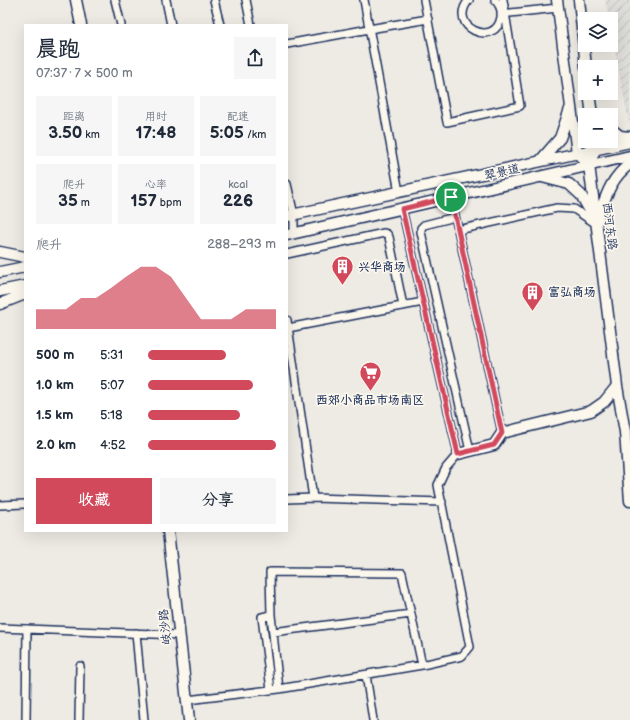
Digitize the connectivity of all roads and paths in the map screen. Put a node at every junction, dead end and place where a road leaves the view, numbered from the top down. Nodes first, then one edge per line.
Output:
1 (76, 0) edge
2 (115, 0) edge
3 (166, 0) edge
4 (214, 0) edge
5 (246, 0) edge
6 (364, 0) edge
7 (424, 0) edge
8 (469, 0) edge
9 (495, 0) edge
10 (503, 0) edge
11 (579, 0) edge
12 (558, 4) edge
13 (503, 14) junction
14 (428, 19) junction
15 (81, 24) edge
16 (121, 24) edge
17 (171, 24) edge
18 (220, 24) edge
19 (251, 24) edge
20 (369, 29) junction
21 (288, 44) edge
22 (585, 60) edge
23 (571, 105) junction
24 (618, 134) edge
25 (630, 137) edge
26 (630, 142) edge
27 (618, 143) edge
28 (588, 148) edge
29 (594, 148) edge
30 (577, 153) junction
31 (630, 156) edge
32 (540, 161) junction
33 (630, 164) edge
34 (589, 165) junction
35 (541, 176) junction
36 (399, 192) junction
37 (288, 194) edge
38 (451, 197) junction
39 (402, 209) junction
40 (290, 215) edge
41 (455, 217) junction
42 (596, 223) junction
43 (458, 230) junction
44 (290, 234) edge
45 (0, 252) edge
46 (288, 254) edge
47 (24, 257) edge
48 (24, 267) edge
49 (0, 272) edge
50 (24, 286) edge
51 (0, 291) edge
52 (24, 294) edge
53 (423, 302) junction
54 (0, 304) edge
55 (403, 306) junction
56 (288, 328) joint
57 (617, 386) junction
58 (502, 433) junction
59 (470, 451) junction
60 (458, 454) junction
61 (313, 498) junction
62 (288, 499) edge
63 (630, 501) edge
64 (442, 502) junction
65 (24, 504) edge
66 (0, 505) edge
67 (168, 532) edge
68 (411, 614) junction
69 (271, 615) junction
70 (0, 628) edge
71 (27, 629) junction
72 (273, 632) junction
73 (136, 633) junction
74 (179, 635) junction
75 (422, 665) junction
76 (80, 666) dead end
77 (366, 675) junction
78 (279, 689) junction
79 (271, 690) junction
80 (187, 700) junction
81 (26, 720) edge
82 (79, 720) edge
83 (144, 720) edge
84 (189, 720) edge
85 (373, 720) edge

1 - 15 street
2 - 16 street
3 - 17 street
4 - 18 street
5 - 19 street
6 - 20 street
7 - 14 street
8 - 13 street
9 - 13 street
10 - 13 street
11 - 22 street
12 - 13 street
12 - 23 street
13 - 14 street
14 - 20 street
20 - 21 street
20 - 36 street
23 - 30 street
23 - 32 street
24 - 25 street
26 - 27 street, 翠景道
28 - 30 street, 翠景道
29 - 34 street, 西河东路
30 - 32 street, 翠景道
30 - 34 street
31 - 34 street, 翠景道
32 - 36 street, 翠景道
33 - 42 street
34 - 35 street, 翠景道
34 - 42 street, 西河东路
35 - 38 street, 翠景道
35 - 42 street
36 - 40 street, 翠景道
37 - 40 street
38 - 39 street, 翠景道
38 - 41 street
39 - 44 street, 翠景道
39 - 53 street
40 - 44 street
41 - 43 street
41 - 59 street
42 - 43 street
42 - 57 street, 西河东路
43 - 58 street
45 - 47 street
46 - 55 street
48 - 49 street
50 - 51 street
52 - 54 street
53 - 55 street
53 - 60 street
55 - 56 street
56 - 61 street
57 - 58 street
57 - 63 street, 西河东路
58 - 59 street
59 - 60 street
60 - 64 street
61 - 62 street
61 - 64 street
64 - 75 street
65 - 66 street
67 - 74 street, 岐沙路
68 - 69 street
68 - 72 street
68 - 75 street
69 - 72 street
69 - 79 street
70 - 71 street
71 - 73 street
71 - 81 street
72 - 78 street
73 - 74 street
73 - 83 street
74 - 80 street, 岐沙路
75 - 77 street
76 - 82 street
77 - 78 street
77 - 85 street
78 - 79 street
79 - 80 street
80 - 84 street, 岐沙路

